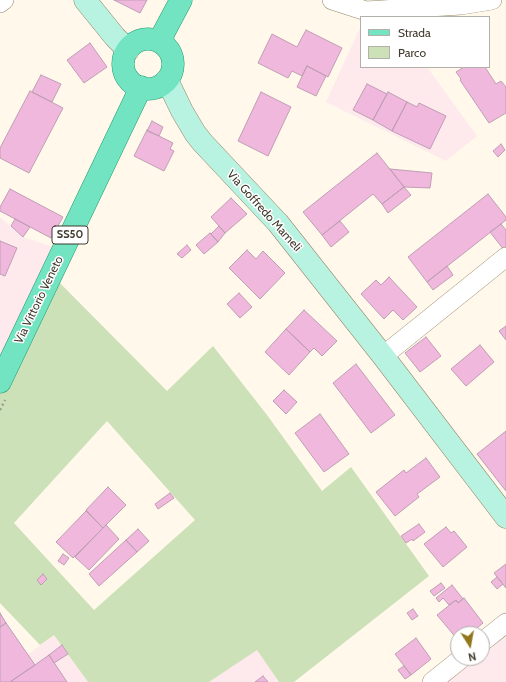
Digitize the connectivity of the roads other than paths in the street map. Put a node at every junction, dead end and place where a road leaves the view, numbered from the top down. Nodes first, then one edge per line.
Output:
1 (4, 0) edge
2 (85, 0) edge
3 (181, 0) edge
4 (332, 0) edge
5 (492, 0) edge
6 (0, 3) edge
7 (161, 42) junction
8 (128, 50) junction
9 (167, 80) junction
10 (141, 87) junction
11 (506, 257) edge
12 (383, 356) junction
13 (0, 382) edge
14 (506, 517) edge
15 (506, 623) edge
16 (490, 636) edge
17 (452, 666) edge
18 (432, 682) edge

1 - 6 street
2 - 8 street
3 - 7 main road
4 - 5 street
7 - 8 main road
7 - 9 main road
8 - 10 main road
9 - 10 main road
9 - 12 street, Via Goffredo Mameli
10 - 13 main road, Via Vittorio Veneto / SS50
11 - 12 street
12 - 14 street, Via Goffredo Mameli
15 - 16 street
17 - 18 street

